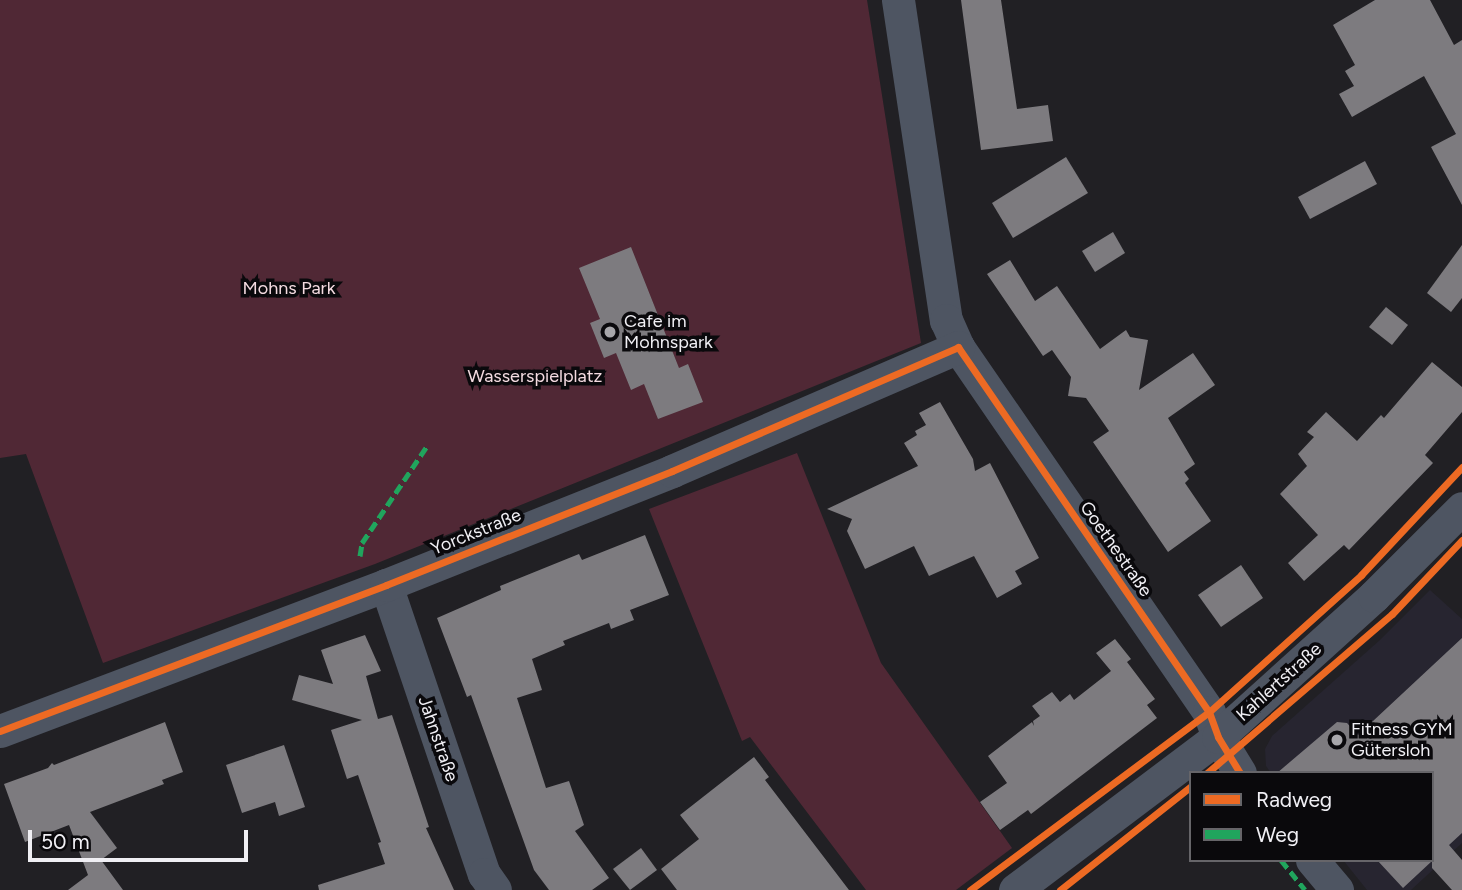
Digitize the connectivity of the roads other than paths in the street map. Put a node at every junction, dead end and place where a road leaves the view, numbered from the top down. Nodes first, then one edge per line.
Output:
1 (898, 0) edge
2 (958, 347) junction
3 (1462, 508) edge
4 (386, 585) junction
5 (0, 731) edge
6 (1218, 737) junction
7 (1239, 771) edge
8 (1314, 862) edge
9 (495, 890) edge
10 (1015, 890) edge
11 (1337, 890) edge

1 - 2 street, Goethestraße
2 - 4 street, Yorckstraße
2 - 6 street, Goethestraße
3 - 6 street, Kahlertstraße
4 - 5 street, Yorckstraße
4 - 9 street, Jahnstraße
6 - 7 street, Goethestraße
6 - 10 street, Kahlertstraße
8 - 11 street

